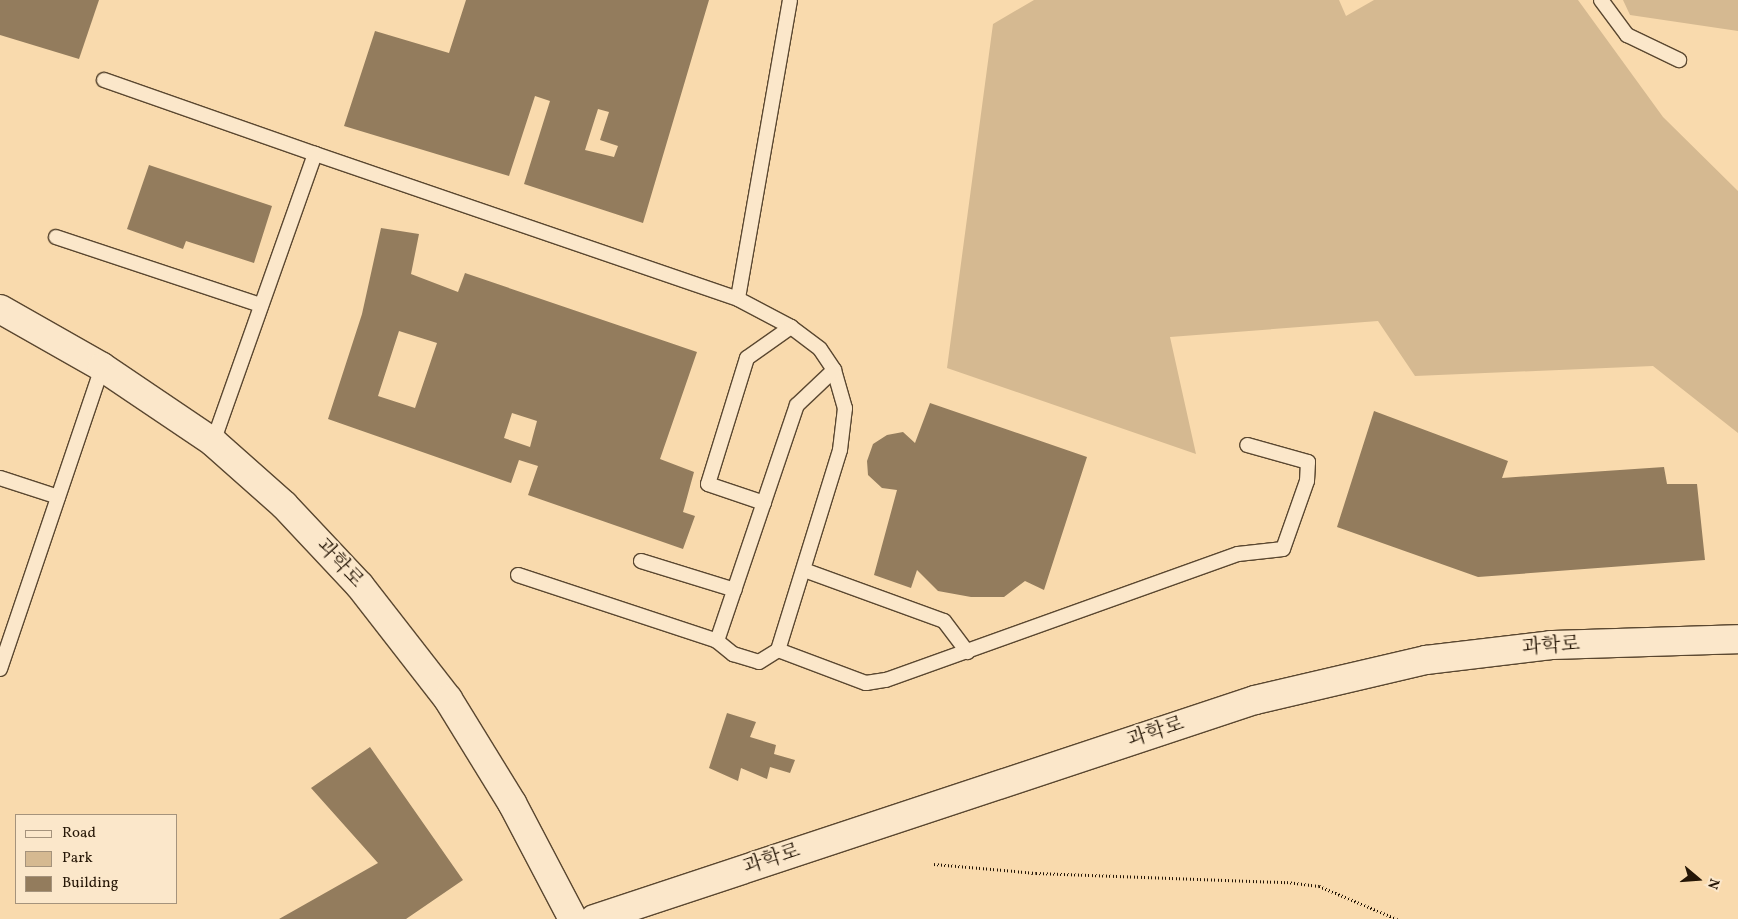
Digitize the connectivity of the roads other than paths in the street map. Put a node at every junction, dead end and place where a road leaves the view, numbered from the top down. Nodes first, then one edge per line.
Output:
1 (790, 0) edge
2 (1601, 0) edge
3 (1679, 60) dead end
4 (104, 80) dead end
5 (315, 154) junction
6 (56, 238) dead end
7 (738, 298) junction
8 (262, 305) junction
9 (0, 309) edge
10 (791, 327) junction
11 (102, 367) junction
12 (834, 370) junction
13 (213, 442) junction
14 (1247, 445) dead end
15 (0, 478) edge
16 (58, 497) junction
17 (764, 503) junction
18 (641, 561) dead end
19 (804, 570) junction
20 (518, 575) dead end
21 (734, 590) junction
22 (1738, 638) edge
23 (717, 641) junction
24 (778, 650) junction
25 (967, 652) junction
26 (0, 669) edge
27 (573, 919) edge
28 (594, 919) edge

1 - 7 lane
2 - 3 lane
4 - 5 lane
5 - 7 lane
5 - 8 lane
6 - 8 lane
7 - 10 lane
8 - 13 lane
9 - 11 main road, 과학로
10 - 12 lane
10 - 17 lane
11 - 13 main road, 과학로
11 - 16 lane
12 - 17 lane
12 - 19 lane
13 - 27 main road, 과학로
14 - 25 lane
15 - 16 lane
16 - 26 lane
17 - 21 lane
18 - 21 lane
19 - 24 lane
19 - 25 lane
20 - 23 lane
21 - 23 lane
22 - 28 main road, 과학로
23 - 24 lane
24 - 25 lane

